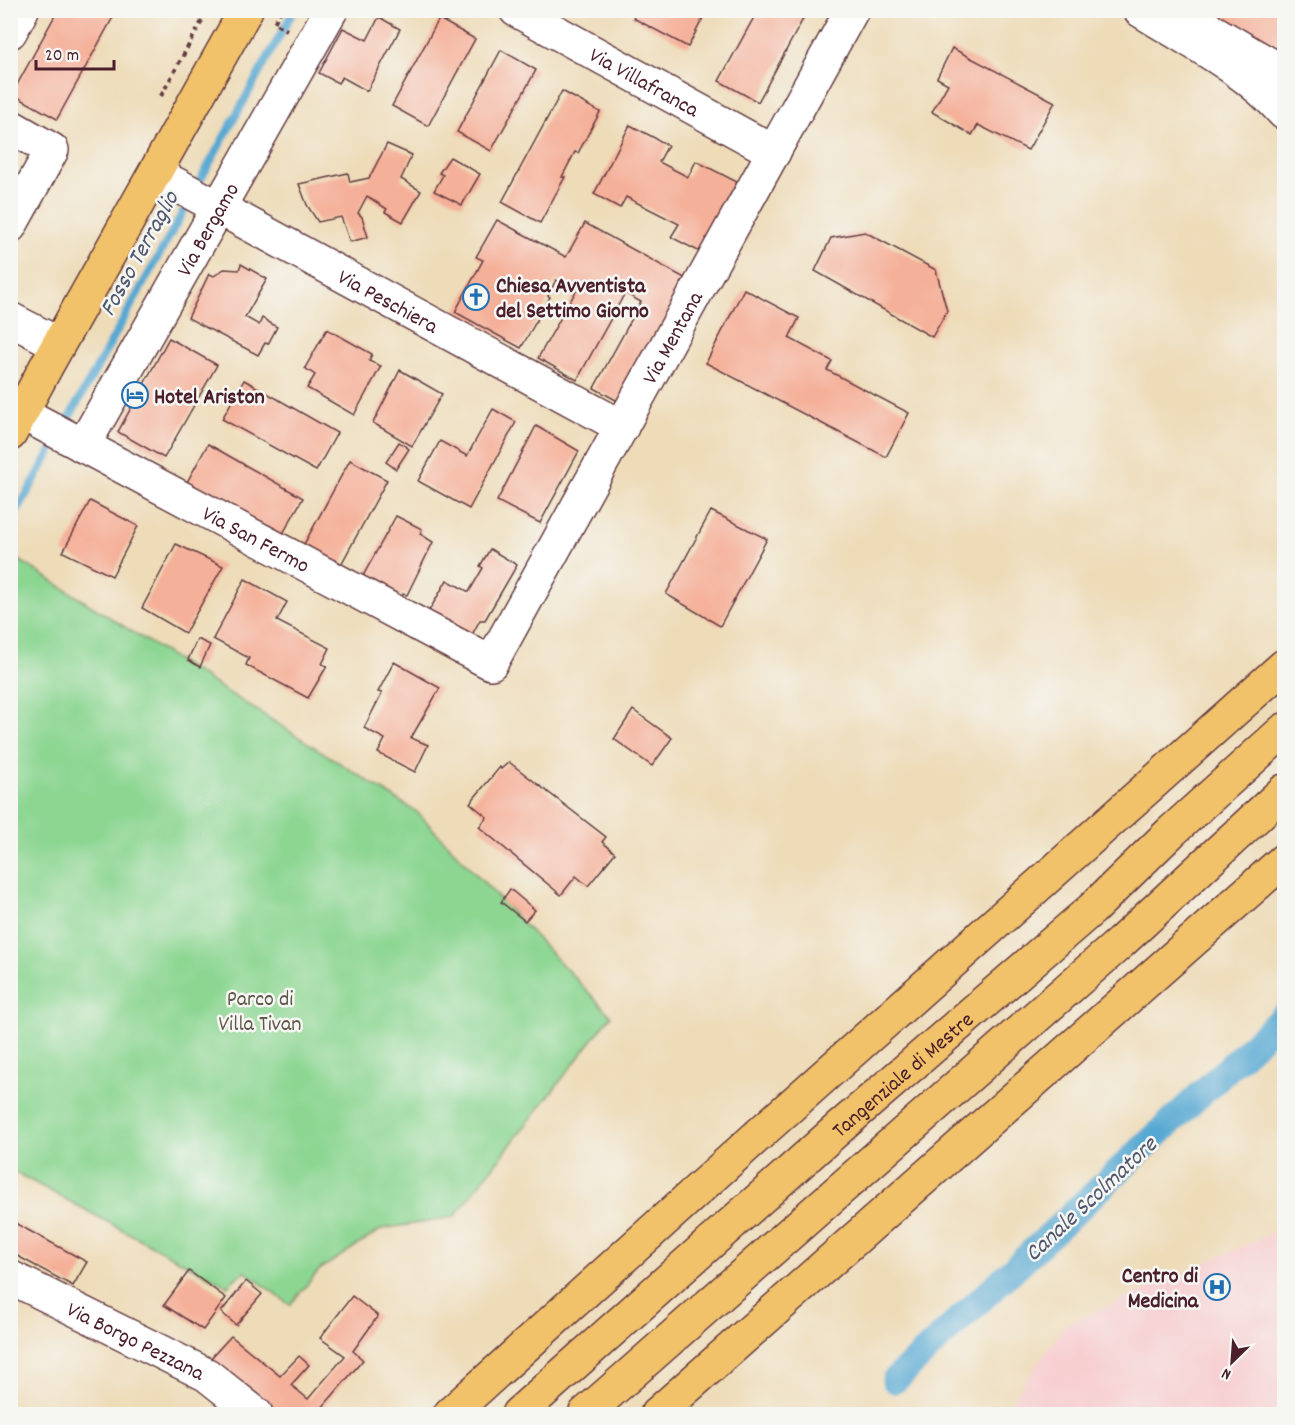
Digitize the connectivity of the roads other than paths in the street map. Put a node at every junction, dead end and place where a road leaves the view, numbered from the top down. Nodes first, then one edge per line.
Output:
1 (22, 10) edge
2 (331, 10) edge
3 (516, 10) edge
4 (852, 10) edge
5 (1140, 10) edge
6 (1186, 10) edge
7 (260, 17) edge
8 (10, 32) edge
9 (1230, 53) junction
10 (1284, 73) edge
11 (1284, 113) edge
12 (10, 126) edge
13 (774, 152) junction
14 (165, 179) junction
15 (212, 205) junction
16 (10, 226) edge
17 (10, 319) edge
18 (58, 344) junction
19 (622, 427) junction
20 (46, 431) edge
21 (491, 663) joint
22 (1284, 666) edge
23 (1284, 730) edge
24 (1284, 791) edge
25 (1284, 860) edge
26 (10, 1277) edge
27 (256, 1414) edge
28 (450, 1414) edge
29 (518, 1414) edge
30 (585, 1414) edge
31 (657, 1414) edge

1 - 8 street
2 - 15 street, Via Bergamo
3 - 13 street, Via Villafranca
4 - 13 street, Via Mentana
5 - 9 street
6 - 9 street
7 - 14 main road
9 - 10 street
9 - 11 street
12 - 16 street
13 - 19 street, Via Mentana
14 - 15 street, Via Peschiera
14 - 18 main road
15 - 19 street, Via Peschiera
15 - 20 street, Via Bergamo
17 - 18 street
18 - 20 main road
19 - 21 street, Via Mentana
20 - 21 street, Via San Fermo
22 - 28 main road
23 - 29 main road, Tangenziale di Mestre
24 - 30 main road, Tangenziale di Mestre
25 - 31 main road
26 - 27 street, Via Borgo Pezzana

